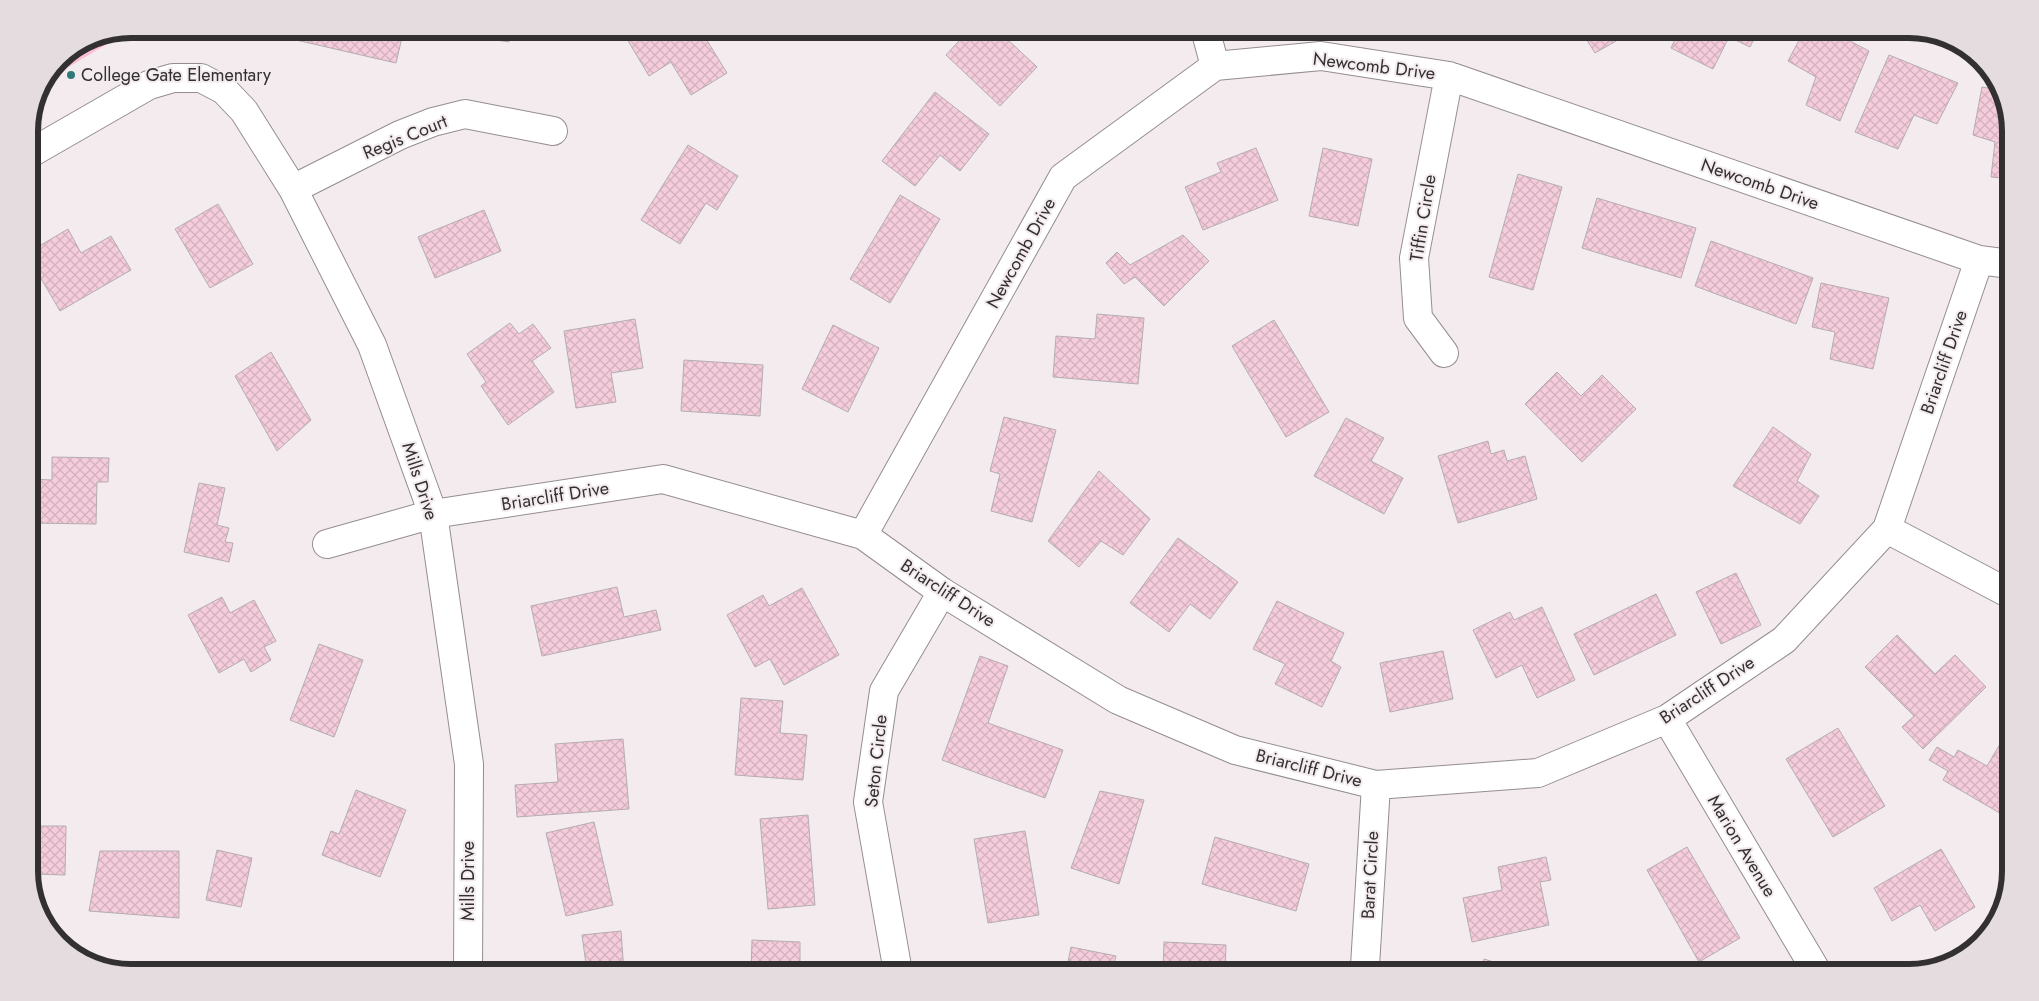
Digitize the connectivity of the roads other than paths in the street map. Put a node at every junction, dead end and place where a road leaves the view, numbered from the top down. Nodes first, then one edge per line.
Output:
1 (1207, 38) edge
2 (1214, 66) junction
3 (1448, 76) junction
4 (553, 131) dead end
5 (38, 149) edge
6 (293, 189) junction
7 (1979, 260) junction
8 (2001, 263) edge
9 (1444, 353) dead end
10 (433, 514) junction
11 (1887, 529) junction
12 (863, 535) junction
13 (327, 544) dead end
14 (2002, 590) edge
15 (942, 592) junction
16 (1667, 719) junction
17 (1376, 785) junction
18 (468, 964) edge
19 (897, 964) edge
20 (1365, 964) edge
21 (1812, 964) edge

1 - 2 street
2 - 3 street, Newcomb Drive
2 - 12 street, Newcomb Drive
3 - 7 street, Newcomb Drive
3 - 9 street, Tiffin Circle
4 - 6 street, Regis Court
5 - 6 street, Mills Drive
6 - 10 street, Mills Drive
7 - 8 street, Newcomb Drive
7 - 11 street, Briarcliff Drive
10 - 12 street, Briarcliff Drive
10 - 13 street, Briarcliff Drive
10 - 18 street, Mills Drive
11 - 14 street
11 - 16 street, Briarcliff Drive
12 - 15 street, Briarcliff Drive
15 - 17 street, Briarcliff Drive
15 - 19 street, Seton Circle
16 - 17 street, Briarcliff Drive
16 - 21 street, Marion Avenue
17 - 20 street, Barat Circle

